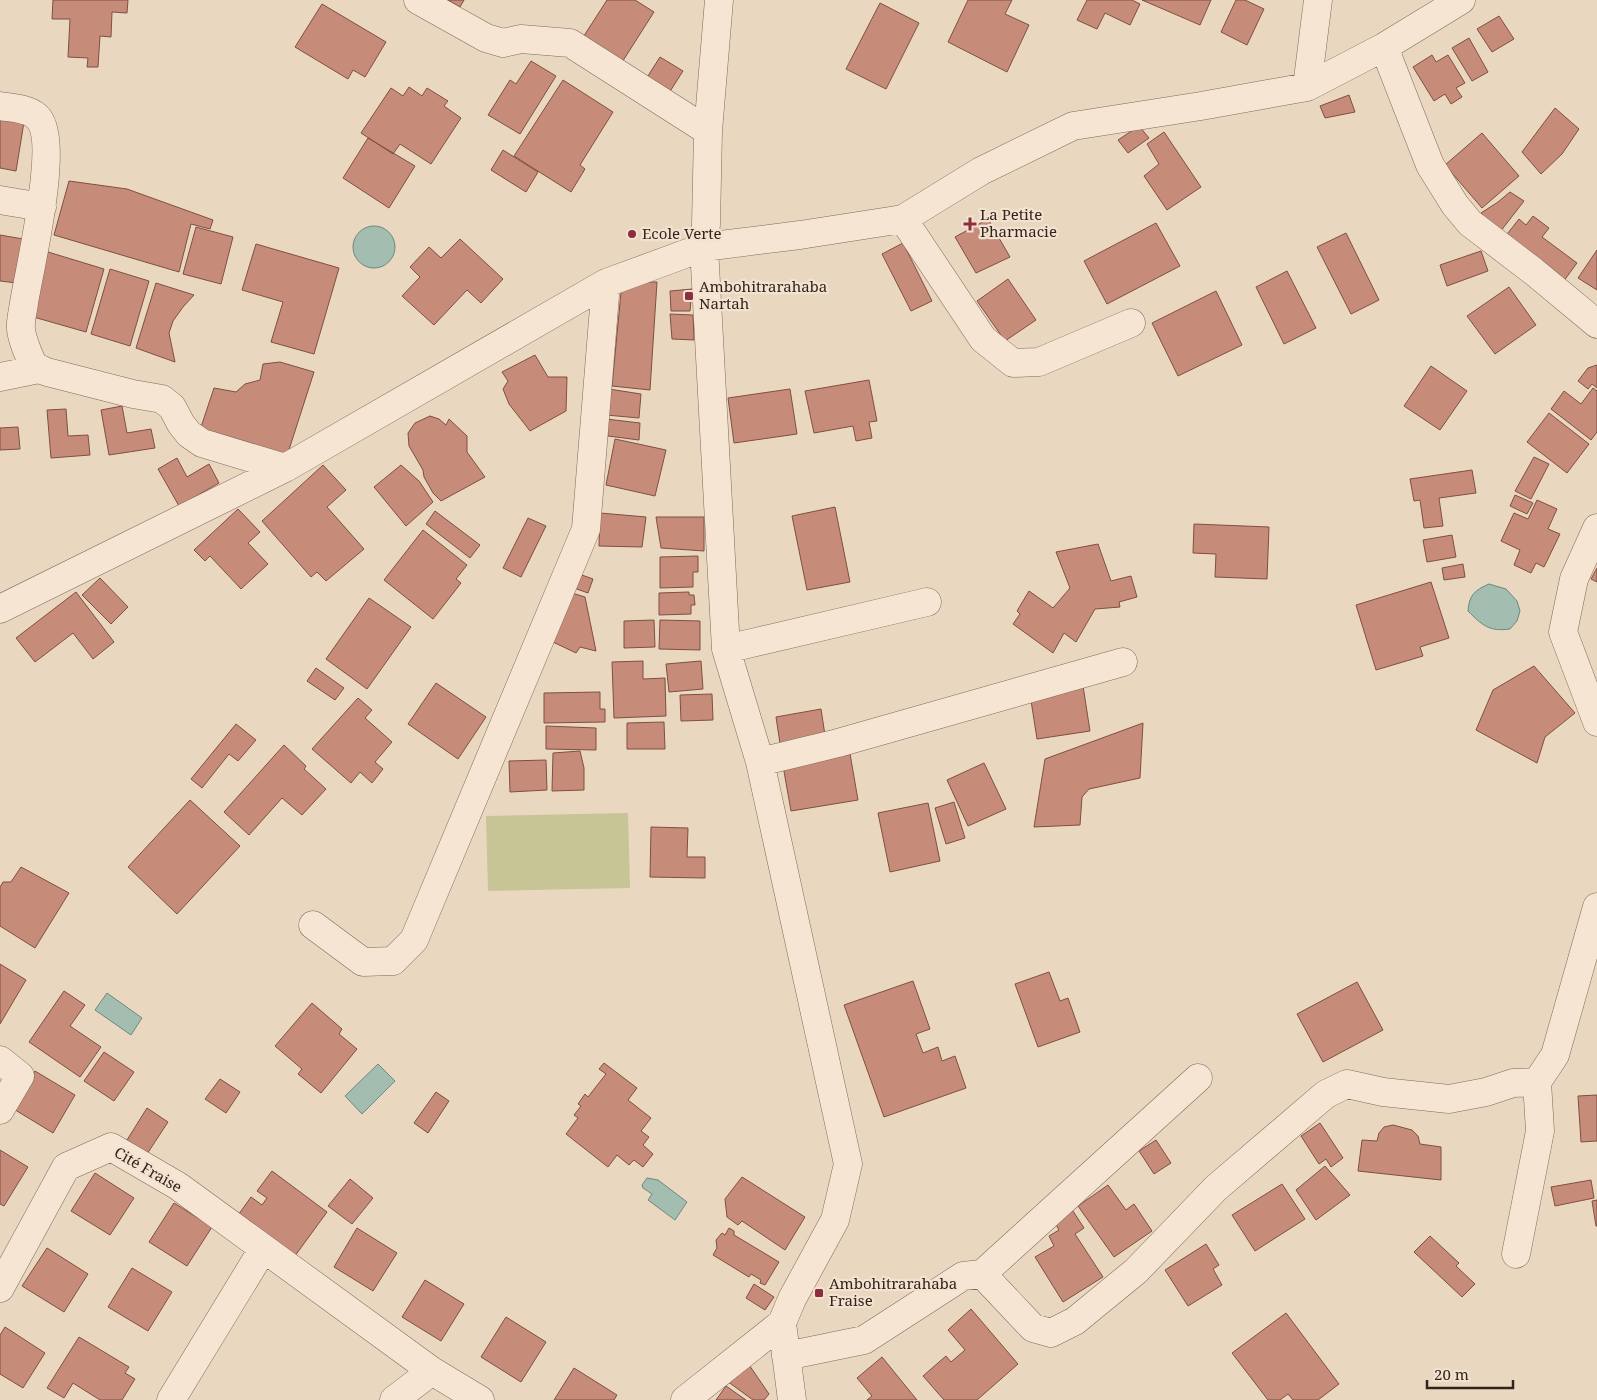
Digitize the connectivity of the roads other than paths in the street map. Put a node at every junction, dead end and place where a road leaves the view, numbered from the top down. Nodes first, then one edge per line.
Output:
1 (418, 0) edge
2 (719, 0) edge
3 (1318, 0) edge
4 (1461, 0) edge
5 (1384, 47) junction
6 (1307, 87) junction
7 (0, 106) edge
8 (708, 132) junction
9 (0, 200) edge
10 (42, 207) junction
11 (902, 219) junction
12 (704, 247) junction
13 (606, 283) junction
14 (1594, 316) edge
15 (1131, 323) dead end
16 (39, 369) junction
17 (0, 377) edge
18 (285, 468) junction
19 (1597, 528) edge
20 (927, 602) dead end
21 (0, 609) edge
22 (726, 649) junction
23 (1123, 662) dead end
24 (1597, 722) edge
25 (760, 762) junction
26 (1597, 907) edge
27 (313, 925) dead end
28 (0, 1060) edge
29 (1198, 1078) dead end
30 (1537, 1082) junction
31 (0, 1110) edge
32 (263, 1249) junction
33 (1516, 1254) dead end
34 (982, 1274) junction
35 (0, 1288) edge
36 (782, 1324) junction
37 (786, 1356) junction
38 (432, 1371) junction
39 (171, 1400) edge
40 (394, 1400) edge
41 (480, 1400) edge
42 (685, 1400) edge
43 (792, 1400) edge

1 - 8 street
2 - 8 street
3 - 6 street
4 - 5 street
5 - 6 street
5 - 14 street
6 - 11 street
7 - 10 street
8 - 12 street
9 - 10 street
10 - 16 street
11 - 12 street
11 - 15 street
12 - 13 street
12 - 22 street
13 - 18 street
13 - 27 street
16 - 17 street
16 - 18 street
18 - 21 street
19 - 24 street
20 - 22 street
22 - 25 street
23 - 25 street
25 - 36 street
26 - 30 street
28 - 31 street
29 - 34 street
30 - 33 street
30 - 34 street
32 - 35 street, Cité Fraise
32 - 38 street
32 - 39 street
34 - 37 street
36 - 37 street
36 - 42 street
37 - 43 street
38 - 40 street
38 - 41 street

